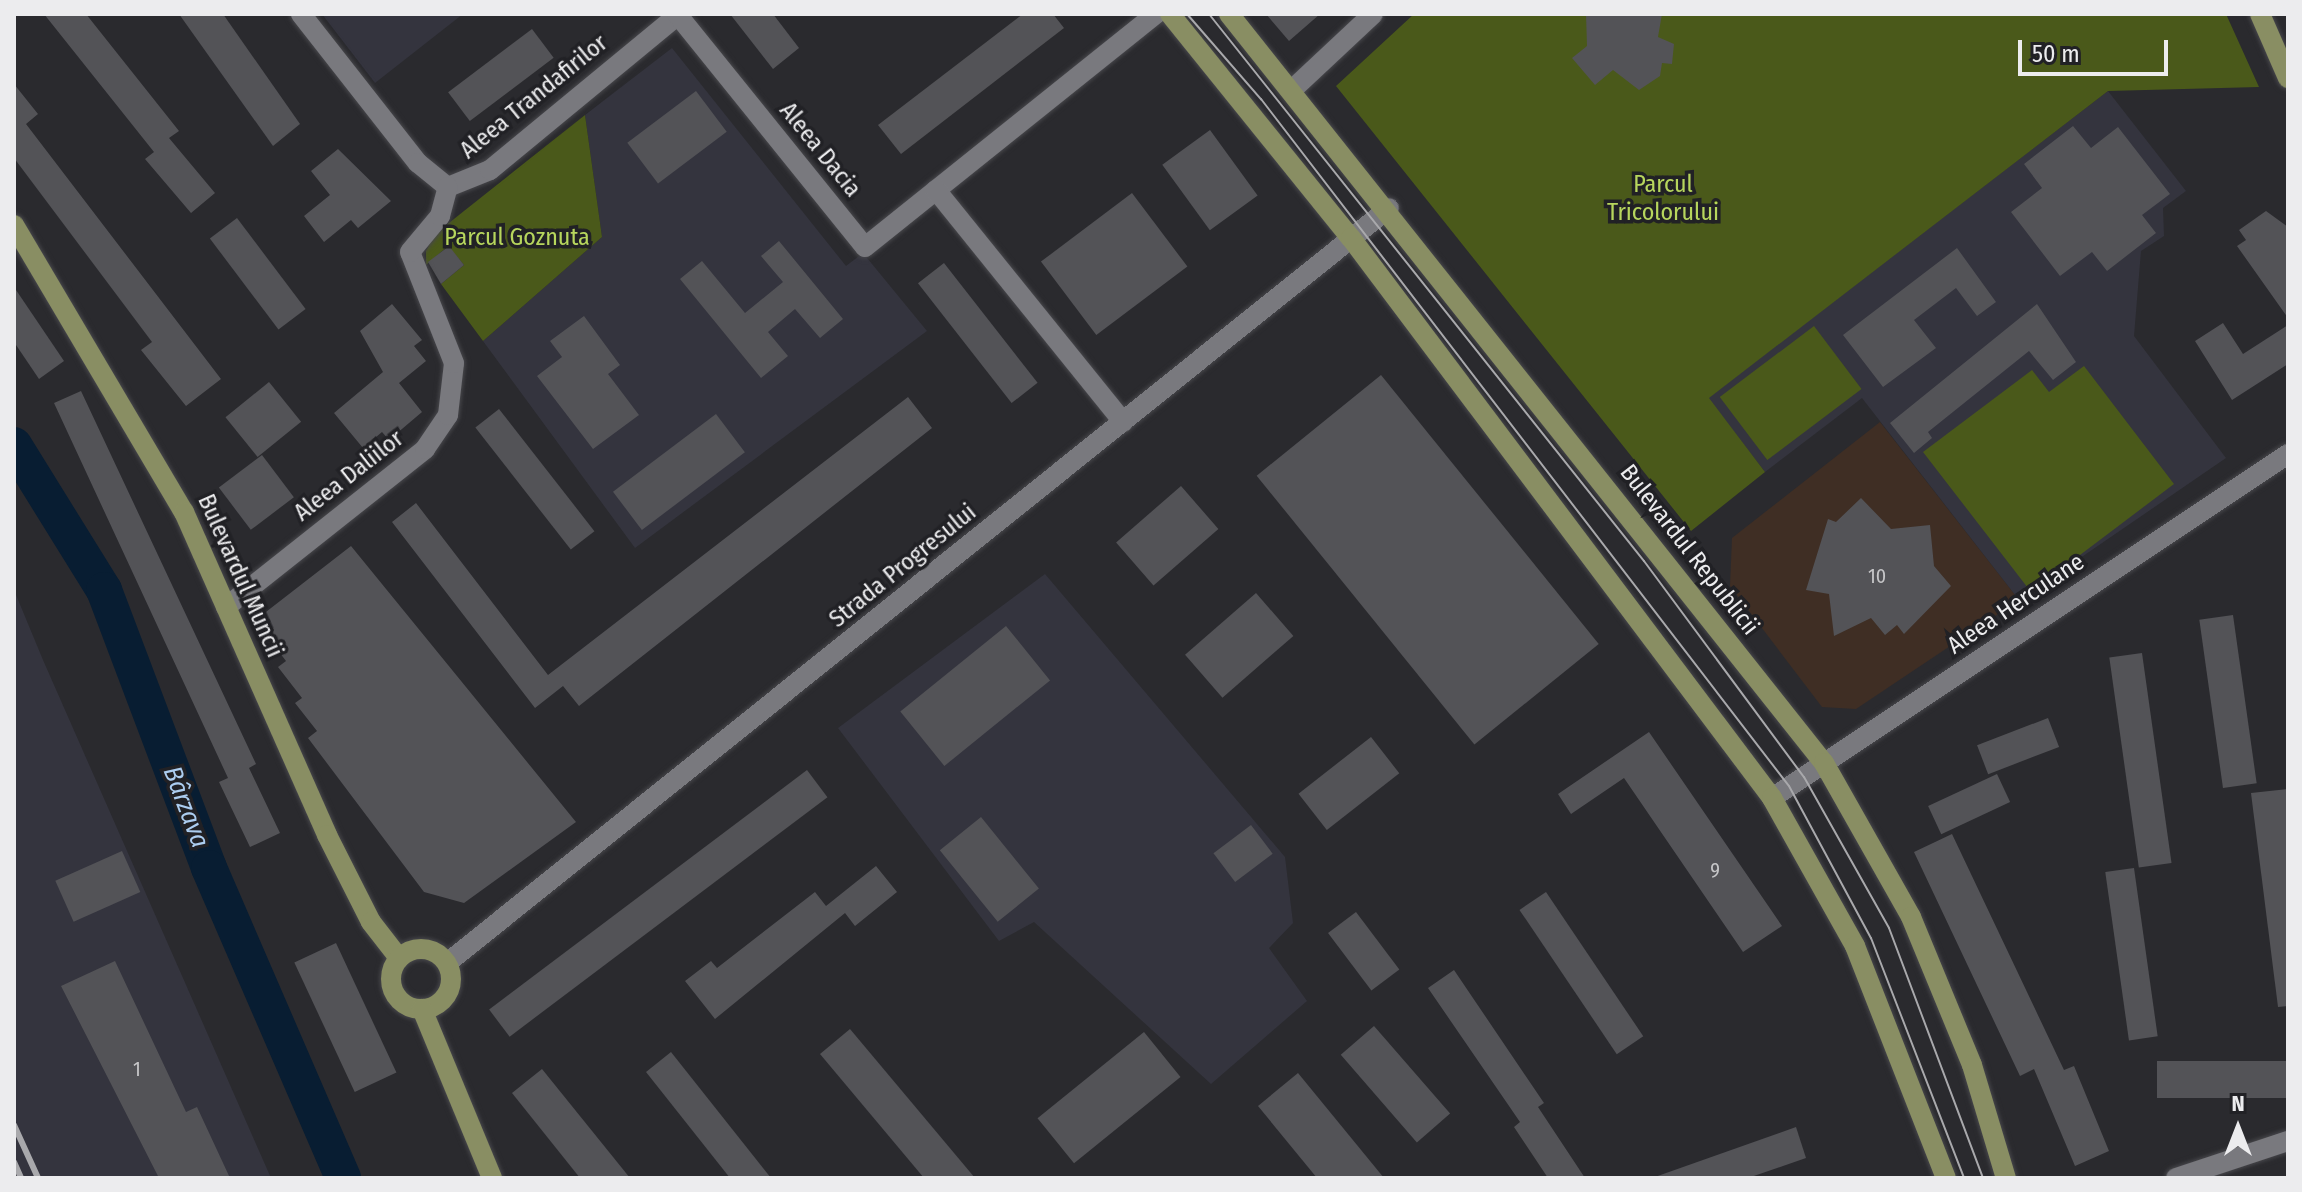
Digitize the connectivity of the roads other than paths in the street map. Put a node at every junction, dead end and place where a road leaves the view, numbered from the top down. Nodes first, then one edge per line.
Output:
1 (301, 14) edge
2 (677, 14) edge
3 (1156, 14) edge
4 (1170, 14) edge
5 (1229, 14) edge
6 (1373, 14) edge
7 (2260, 14) edge
8 (2288, 78) edge
9 (1294, 88) junction
10 (448, 187) junction
11 (936, 190) junction
12 (1389, 208) junction
13 (14, 225) edge
14 (1351, 238) junction
15 (1123, 422) junction
16 (2288, 454) edge
17 (226, 607) junction
18 (1824, 763) junction
19 (1772, 798) junction
20 (399, 958) junction
21 (447, 963) junction
22 (422, 1009) junction
23 (2288, 1141) edge
24 (492, 1178) edge
25 (1946, 1178) edge
26 (2006, 1178) edge
27 (2176, 1178) edge

1 - 10 street, Aleea Trandafirilor
2 - 10 street, Aleea Trandafirilor
2 - 11 street, Aleea Dacia
3 - 11 street, Aleea Dacia
4 - 14 main road
5 - 9 main road, Bulevardul Republicii
6 - 9 street
7 - 8 main road
9 - 12 main road, Bulevardul Republicii
10 - 17 street, Aleea Daliilor
11 - 15 street
12 - 14 street, Strada Progresului
12 - 18 main road, Bulevardul Republicii
13 - 17 main road, Bulevardul Muncii
14 - 15 street, Strada Progresului
14 - 19 main road
15 - 21 street, Strada Progresului
16 - 18 street, Aleea Herculane
17 - 20 main road, Bulevardul Muncii
18 - 19 street, Aleea Herculane
18 - 26 main road, Bulevardul Republicii
19 - 25 main road
20 - 21 main road
20 - 22 main road
21 - 22 main road
22 - 24 main road
23 - 27 street

